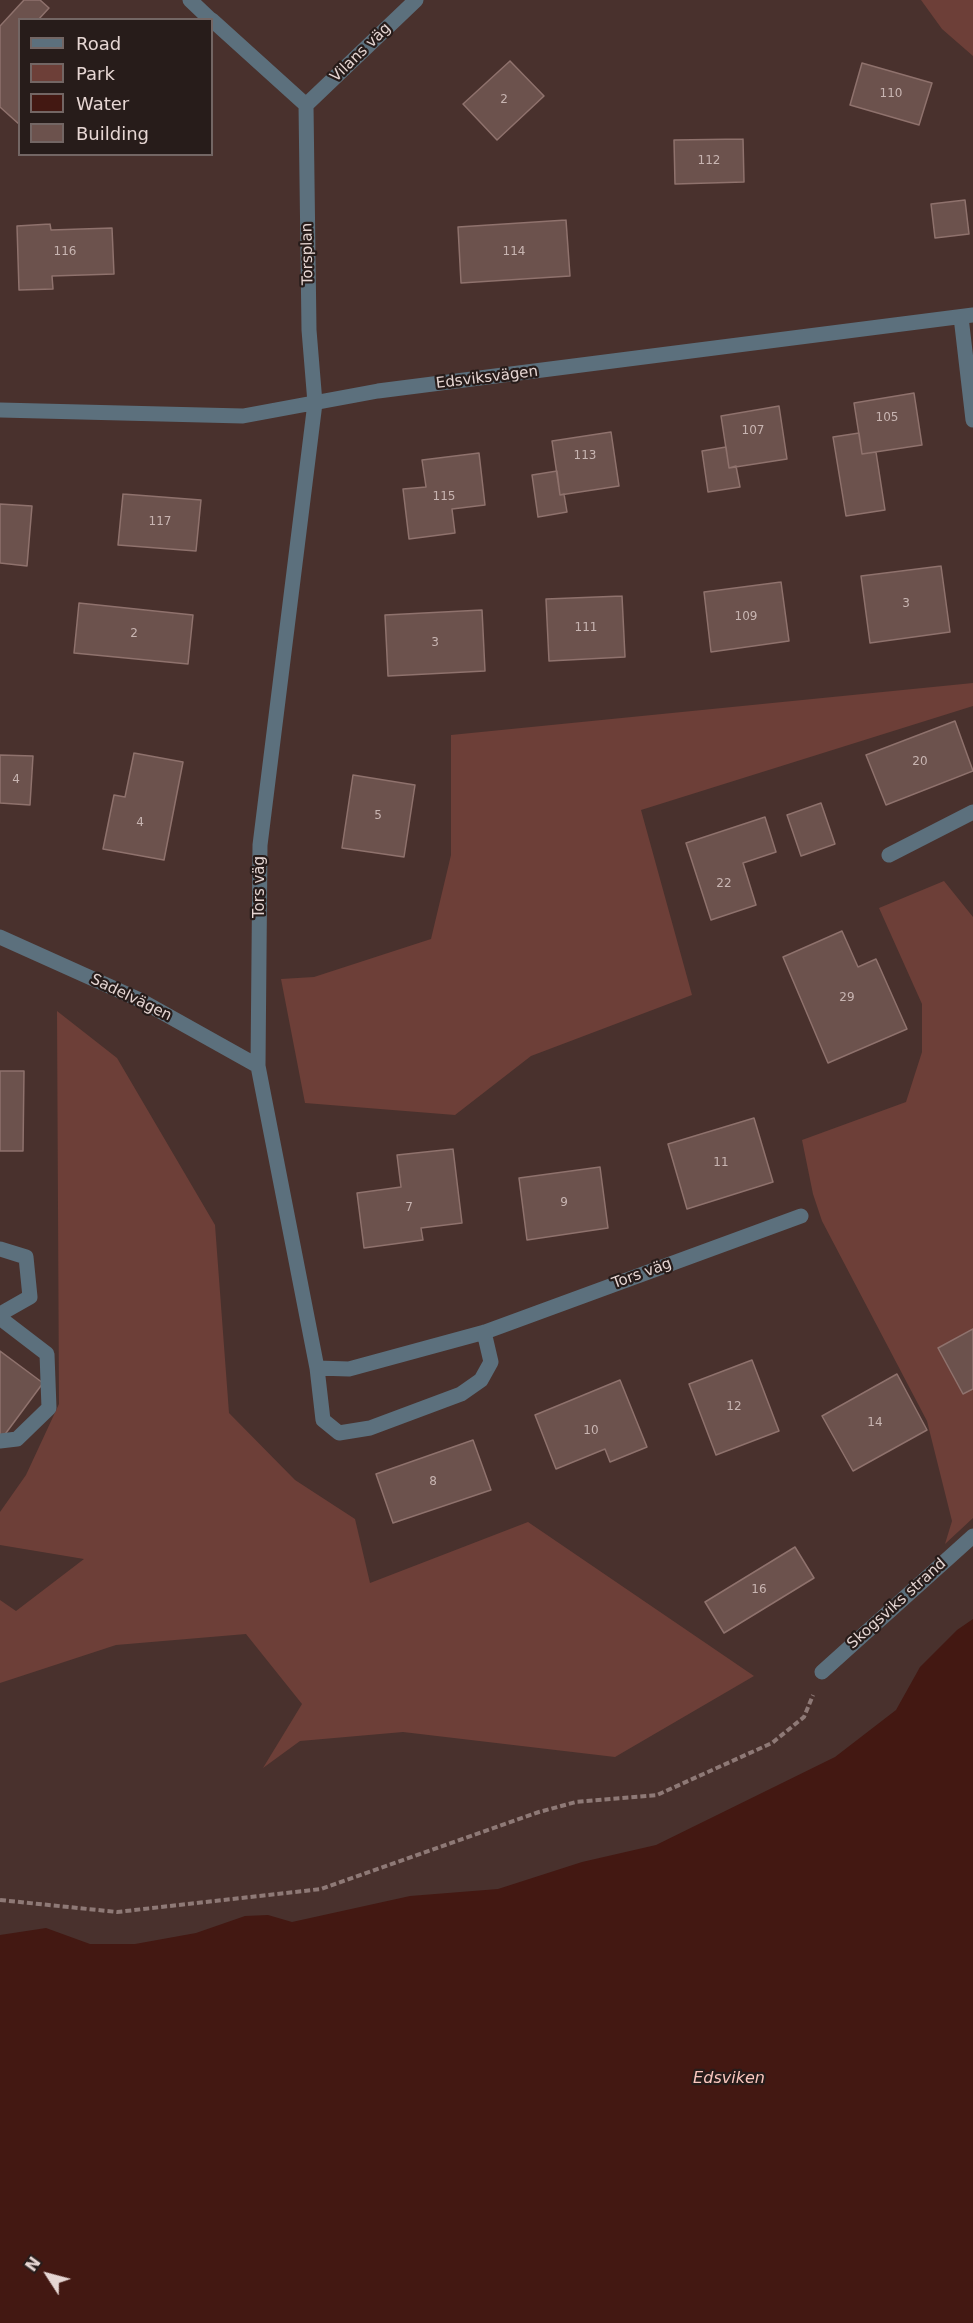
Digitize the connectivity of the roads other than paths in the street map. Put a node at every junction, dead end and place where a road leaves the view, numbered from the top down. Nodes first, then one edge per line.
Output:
1 (190, 0) edge
2 (416, 0) edge
3 (209, 18) edge
4 (213, 22) edge
5 (306, 105) junction
6 (967, 316) edge
7 (315, 403) junction
8 (0, 410) edge
9 (973, 420) edge
10 (973, 812) edge
11 (889, 855) dead end
12 (0, 937) edge
13 (258, 1066) junction
14 (801, 1216) dead end
15 (0, 1249) edge
16 (0, 1316) edge
17 (484, 1332) junction
18 (317, 1368) junction
19 (0, 1441) edge
20 (973, 1536) edge
21 (822, 1672) road end

1 - 3 street
2 - 5 street, Vilans väg
4 - 5 street
5 - 7 street, Torsplan
6 - 7 street, Edsviksvägen
6 - 9 street
7 - 8 street, Edsviksvägen
7 - 13 street, Tors väg
10 - 11 street
12 - 13 street, Sadelvägen
13 - 18 street, Tors väg
14 - 17 street, Tors väg
15 - 16 street
16 - 19 street
17 - 18 street, Tors väg
17 - 18 street, Tors väg
20 - 21 street, Skogsviks strand

